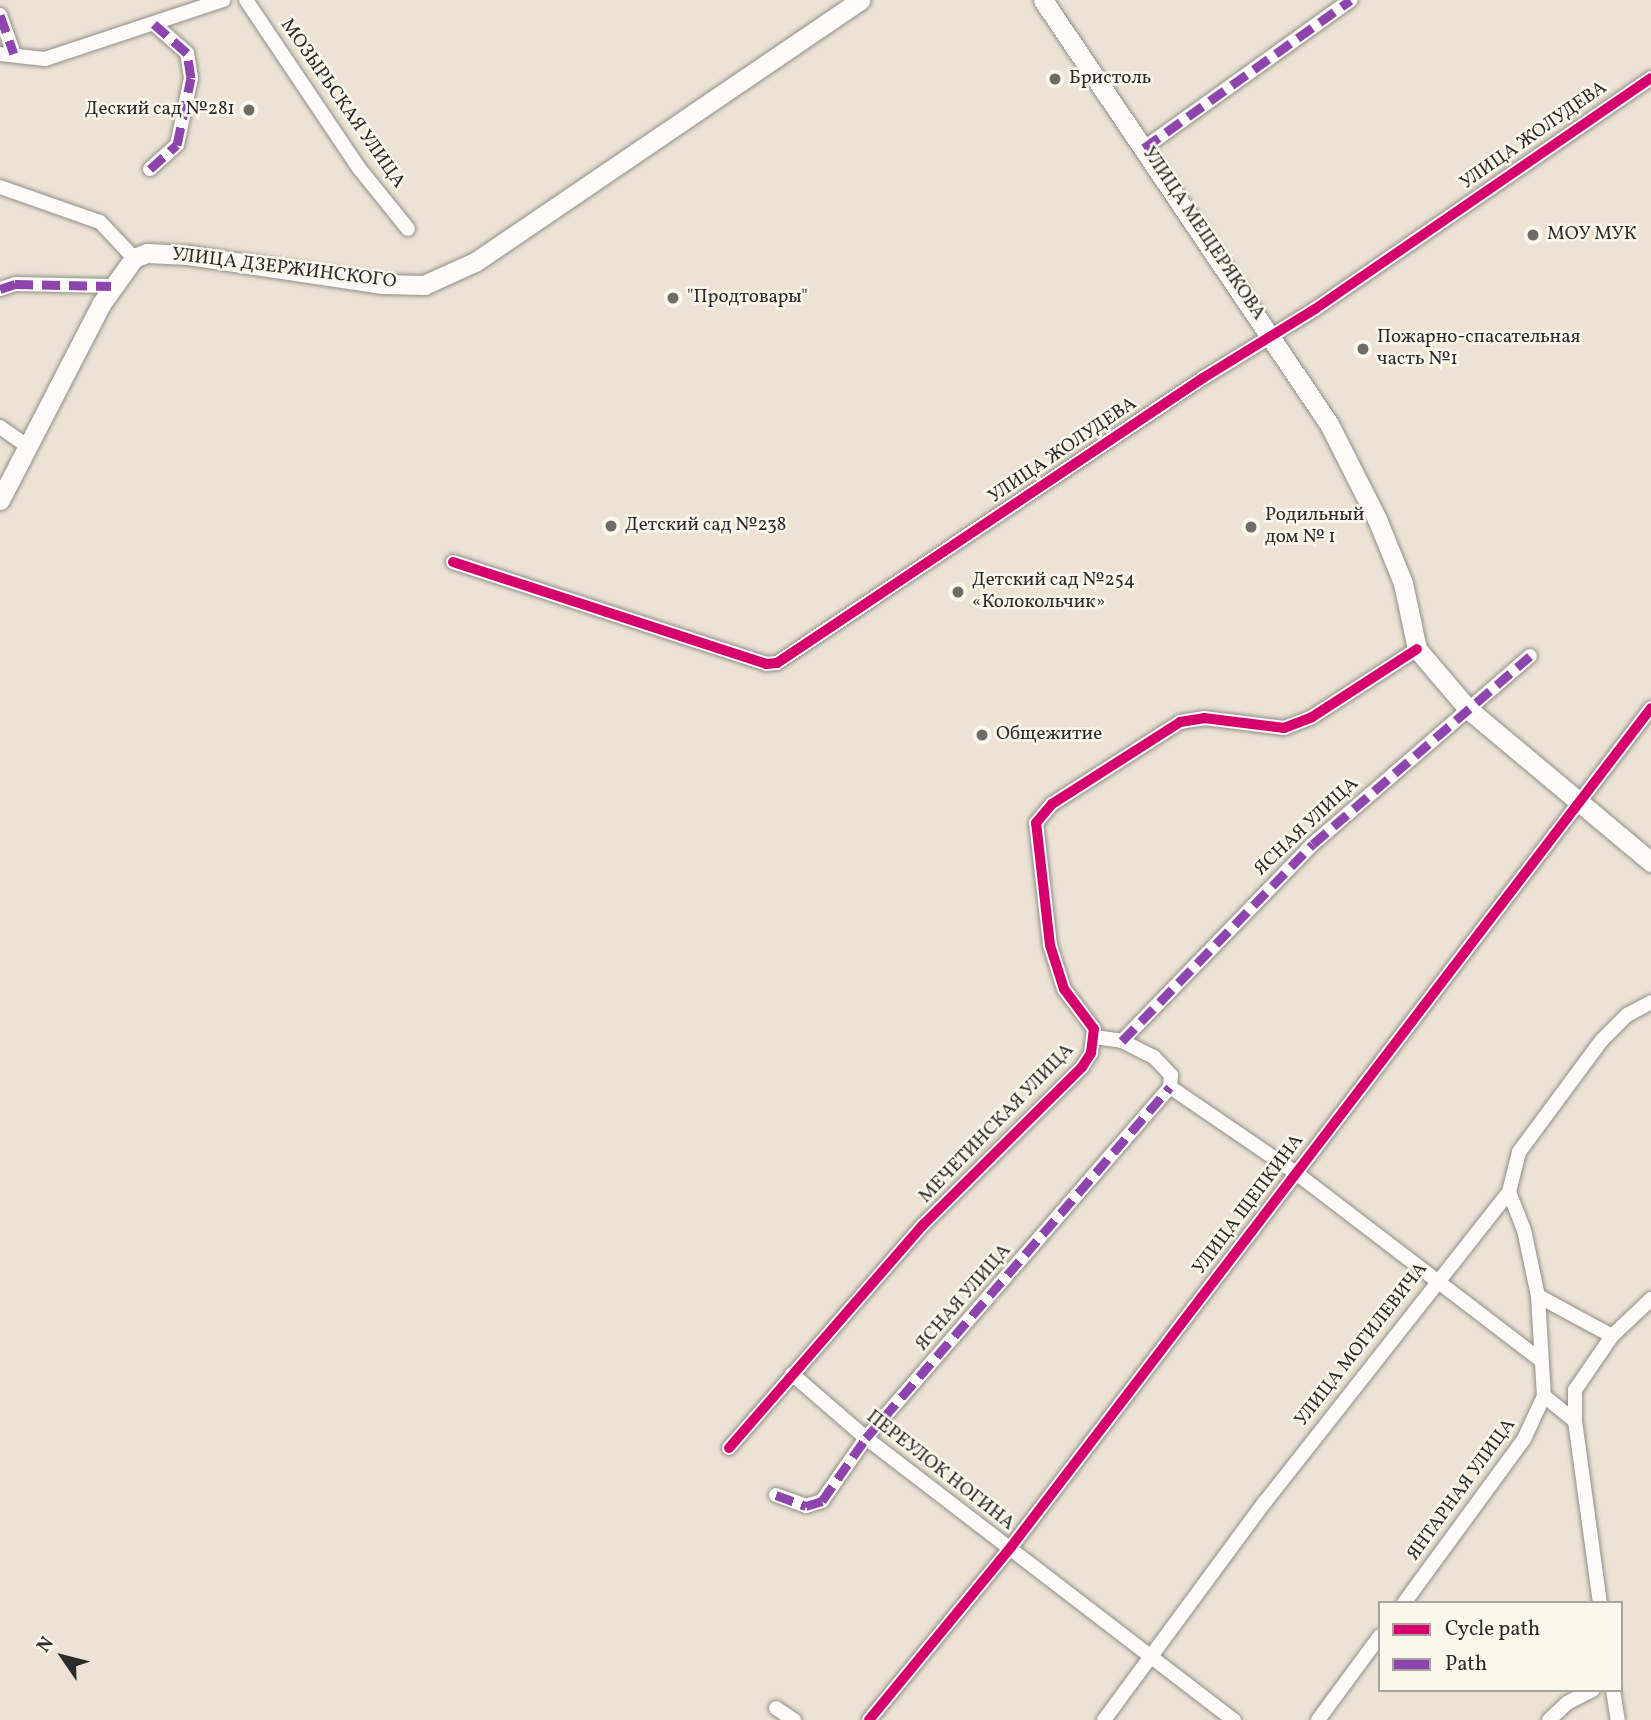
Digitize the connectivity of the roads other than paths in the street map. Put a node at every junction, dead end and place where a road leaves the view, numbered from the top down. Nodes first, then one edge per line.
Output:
1 (223, 0) edge
2 (246, 0) edge
3 (860, 0) edge
4 (1043, 0) edge
5 (1351, 0) edge
6 (0, 15) edge
7 (154, 24) junction
8 (7, 54) edge
9 (1651, 78) edge
10 (1144, 148) junction
11 (150, 169) dead end
12 (0, 187) edge
13 (408, 229) dead end
14 (134, 258) junction
15 (111, 286) junction
16 (0, 289) edge
17 (1272, 335) junction
18 (0, 427) edge
19 (29, 447) junction
20 (0, 500) edge
21 (453, 562) dead end
22 (1417, 649) junction
23 (1530, 656) dead end
24 (1651, 708) edge
25 (1468, 709) junction
26 (1581, 804) junction
27 (1651, 862) edge
28 (1651, 1002) edge
29 (1094, 1037) junction
30 (1122, 1041) junction
31 (1170, 1087) junction
32 (1296, 1173) junction
33 (1508, 1192) junction
34 (1437, 1280) junction
35 (1538, 1296) junction
36 (1651, 1299) edge
37 (1612, 1336) junction
38 (1539, 1359) junction
39 (792, 1374) junction
40 (1544, 1396) junction
41 (1575, 1421) junction
42 (866, 1438) junction
43 (729, 1448) dead end
44 (776, 1495) dead end
45 (1011, 1547) junction
46 (1405, 1601) edge
47 (1600, 1601) edge
48 (1378, 1639) edge
49 (1149, 1658) junction
50 (1589, 1692) edge
51 (1613, 1692) edge
52 (776, 1708) dead end
53 (794, 1720) edge
54 (869, 1720) edge
55 (1104, 1720) edge
56 (1234, 1720) edge
57 (1318, 1720) edge
58 (1549, 1720) edge
59 (1618, 1720) edge

1 - 7 street
2 - 13 street, МОЗЫРЬСКАЯ УЛИЦА
3 - 14 street, УЛИЦА ДЗЕРЖИНСКОГО
4 - 10 street, УЛИЦА МЕЩЕРЯКОВА
5 - 10 street
6 - 8 street
7 - 8 street
7 - 11 street
9 - 17 street, УЛИЦА ЖОЛУДЕВА
10 - 17 street, УЛИЦА МЕЩЕРЯКОВА
12 - 14 street
14 - 15 street
15 - 16 street
15 - 19 street
17 - 21 street, УЛИЦА ЖОЛУДЕВА
17 - 22 street, УЛИЦА МЕЩЕРЯКОВА
18 - 19 street
19 - 20 street
22 - 25 street, УЛИЦА МЕЩЕРЯКОВА
22 - 29 street, МЕЧЕТИНСКАЯ УЛИЦА
23 - 25 street, ЯСНАЯ УЛИЦА
24 - 26 street, УЛИЦА ЩЕПКИНА
25 - 26 street, УЛИЦА МЕЩЕРЯКОВА
25 - 30 street, ЯСНАЯ УЛИЦА
26 - 27 street, УЛИЦА МЕЩЕРЯКОВА
26 - 32 street, УЛИЦА ЩЕПКИНА
28 - 33 street, УЛИЦА МОГИЛЕВИЧА
29 - 30 street
29 - 39 street, МЕЧЕТИНСКАЯ УЛИЦА
30 - 31 street
31 - 32 street
31 - 42 street, ЯСНАЯ УЛИЦА
32 - 34 street
32 - 45 street, УЛИЦА ЩЕПКИНА
33 - 34 street, УЛИЦА МОГИЛЕВИЧА
33 - 35 street
34 - 38 street
34 - 49 street, УЛИЦА МОГИЛЕВИЧА
35 - 37 street
35 - 38 street
36 - 37 street
37 - 41 street
38 - 40 street
39 - 42 street, ПЕРЕУЛОК НОГИНА
39 - 43 street, МЕЧЕТИНСКАЯ УЛИЦА
40 - 41 street
40 - 46 street, ЯНТАРНАЯ УЛИЦА
41 - 47 street
42 - 44 street, ЯСНАЯ УЛИЦА
42 - 45 street, ПЕРЕУЛОК НОГИНА
45 - 49 street, ПЕРЕУЛОК НОГИНА
45 - 54 street, УЛИЦА ЩЕПКИНА
48 - 57 street
49 - 55 street, УЛИЦА МОГИЛЕВИЧА
49 - 56 street, ПЕРЕУЛОК НОГИНА
50 - 58 street
51 - 59 street
52 - 53 street

